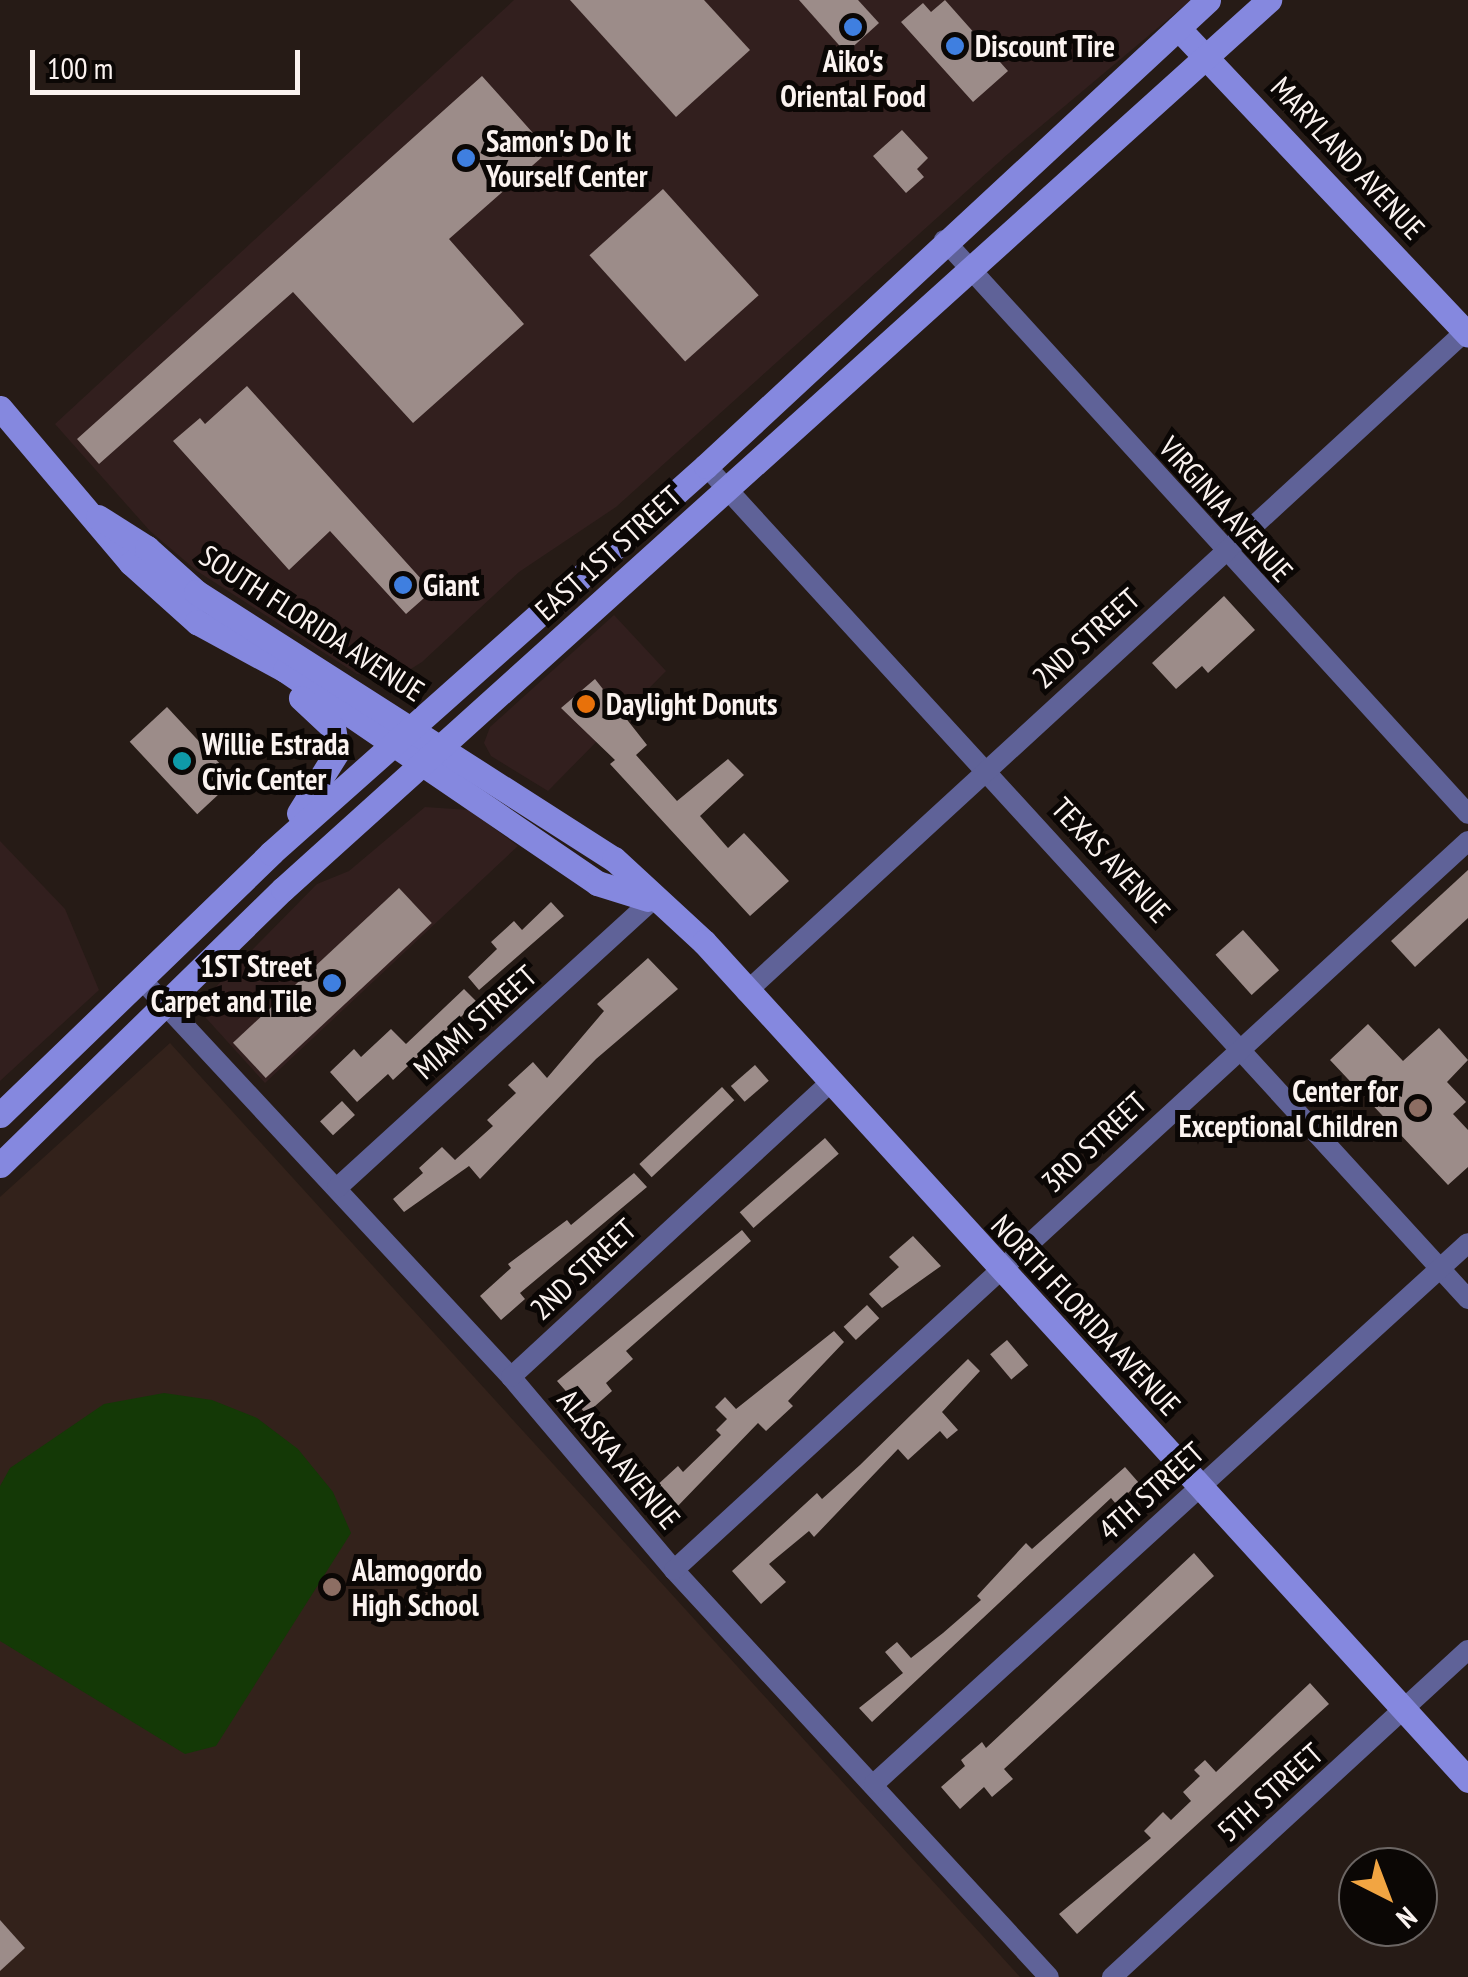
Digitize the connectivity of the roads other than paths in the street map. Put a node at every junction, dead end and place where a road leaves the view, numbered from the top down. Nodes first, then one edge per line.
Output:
1 (1208, 0) edge
2 (1269, 0) edge
3 (1178, 28) junction
4 (1209, 56) junction
5 (944, 240) junction
6 (971, 271) junction
7 (1467, 332) edge
8 (0, 408) edge
9 (706, 466) junction
10 (729, 490) junction
11 (98, 517) junction
12 (1224, 552) junction
13 (196, 622) junction
14 (410, 726) junction
15 (390, 744) junction
16 (443, 746) junction
17 (420, 766) junction
18 (987, 770) junction
19 (1468, 814) edge
20 (1468, 841) edge
21 (271, 853) junction
22 (652, 900) junction
23 (142, 980) junction
24 (746, 992) junction
25 (168, 1005) junction
26 (1241, 1046) junction
27 (828, 1084) junction
28 (0, 1115) edge
29 (0, 1165) edge
30 (337, 1188) junction
31 (1468, 1243) edge
32 (1440, 1269) junction
33 (1001, 1270) junction
34 (1468, 1299) edge
35 (511, 1377) junction
36 (1200, 1487) junction
37 (674, 1570) junction
38 (1468, 1650) edge
39 (1404, 1710) junction
40 (1468, 1780) edge
41 (874, 1784) junction
42 (1048, 1977) edge
43 (1112, 1977) edge

1 - 3 main road, EAST 1ST STREET
2 - 4 main road, EAST 1ST STREET
3 - 4 main road, MARYLAND AVENUE
3 - 5 main road, EAST 1ST STREET
4 - 6 main road, EAST 1ST STREET
4 - 7 main road, MARYLAND AVENUE
5 - 6 street, VIRGINIA AVENUE
5 - 9 main road, EAST 1ST STREET
6 - 10 main road, EAST 1ST STREET
6 - 12 street, VIRGINIA AVENUE
7 - 12 street, 2ND STREET
8 - 11 main road, SOUTH FLORIDA AVENUE
9 - 10 street, TEXAS AVENUE
9 - 14 main road, EAST 1ST STREET
10 - 16 main road, EAST 1ST STREET
10 - 18 street, TEXAS AVENUE
11 - 13 main road, SOUTH FLORIDA AVENUE
11 - 14 main road, SOUTH FLORIDA AVENUE
12 - 18 street, 2ND STREET
12 - 19 street, VIRGINIA AVENUE
13 - 15 main road, SOUTH FLORIDA AVENUE
13 - 21 main road
14 - 15 main road, EAST 1ST STREET
14 - 16 main road, SOUTH FLORIDA AVENUE
15 - 17 main road, NORTH FLORIDA AVENUE
15 - 21 main road, EAST 1ST STREET
16 - 17 main road, EAST 1ST STREET
16 - 22 main road, NORTH FLORIDA AVENUE
17 - 22 main road, NORTH FLORIDA AVENUE
17 - 25 main road, EAST 1ST STREET
18 - 24 street, 2ND STREET
18 - 26 street, TEXAS AVENUE
20 - 26 street, 3RD STREET
21 - 23 main road, EAST 1ST STREET
22 - 24 main road, NORTH FLORIDA AVENUE
22 - 30 street, MIAMI STREET
23 - 25 street, ALASKA AVENUE
23 - 28 main road, EAST 1ST STREET
24 - 27 main road, NORTH FLORIDA AVENUE
25 - 29 main road, EAST 1ST STREET
25 - 30 street, ALASKA AVENUE
26 - 32 street, TEXAS AVENUE
26 - 33 street, 3RD STREET
27 - 33 main road, NORTH FLORIDA AVENUE
27 - 35 street, 2ND STREET
30 - 35 street, ALASKA AVENUE
31 - 32 street, 4TH STREET
32 - 34 street, TEXAS AVENUE
32 - 36 street, 4TH STREET
33 - 36 main road, NORTH FLORIDA AVENUE
33 - 37 street, 3RD STREET
35 - 37 street, ALASKA AVENUE
36 - 39 main road, NORTH FLORIDA AVENUE
36 - 41 street, 4TH STREET
37 - 41 street, ALASKA AVENUE
38 - 39 street, 5TH STREET
39 - 40 main road, NORTH FLORIDA AVENUE
39 - 43 street, 5TH STREET
41 - 42 street, ALASKA AVENUE

